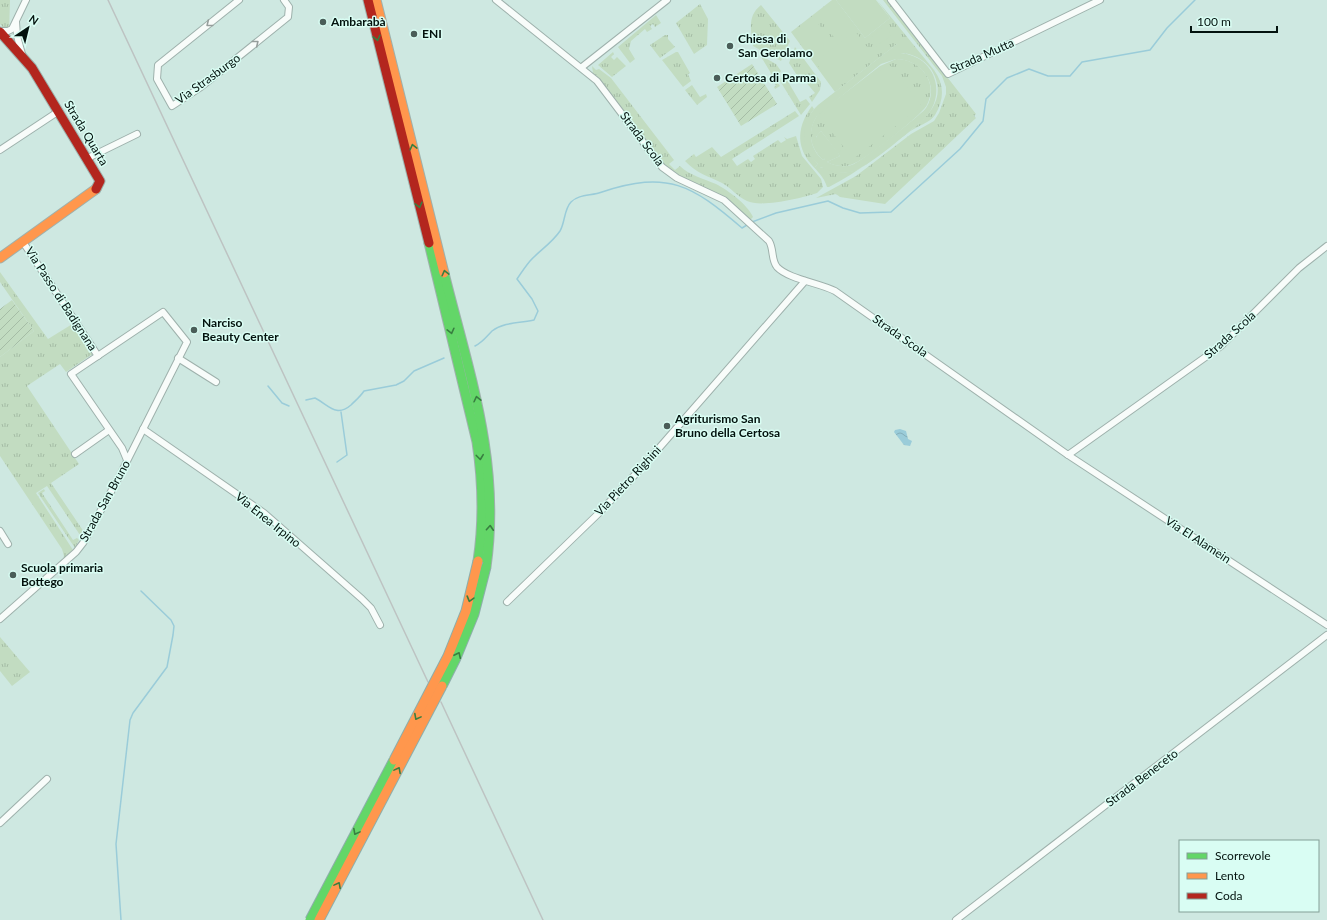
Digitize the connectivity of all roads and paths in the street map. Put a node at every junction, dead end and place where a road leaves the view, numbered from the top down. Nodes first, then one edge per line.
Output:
1 (26, 0) edge
2 (239, 0) edge
3 (284, 0) edge
4 (368, 0) edge
5 (376, 0) edge
6 (496, 0) edge
7 (667, 0) edge
8 (891, 0) edge
9 (1100, 0) edge
10 (7, 35) edge
11 (26, 60) junction
12 (582, 67) junction
13 (59, 111) junction
14 (137, 134) dead end
15 (0, 150) edge
16 (88, 158) junction
17 (23, 242) junction
18 (1327, 246) edge
19 (0, 258) edge
20 (805, 281) junction
21 (98, 356) junction
22 (178, 358) junction
23 (216, 382) dead end
24 (143, 429) junction
25 (109, 430) junction
26 (75, 454) dead end
27 (1068, 455) junction
28 (128, 460) junction
29 (0, 531) edge
30 (8, 544) dead end
31 (507, 602) dead end
32 (0, 619) edge
33 (380, 625) dead end
34 (1327, 625) edge
35 (1327, 635) edge
36 (47, 779) dead end
37 (0, 823) edge
38 (310, 920) edge
39 (320, 920) edge
40 (956, 920) edge

1 - 10 street
2 -> 3 street, Via Strasburgo
4 -> 38 main road, bridge
39 -> 5 main road, bridge
6 - 12 street, Strada Scola
7 - 12 street
8 - 9 street, Strada Mutta
10 - 11 main road, Strada Quarta
10 - 11 street
11 - 13 main road, Strada Quarta
12 - 20 street, Strada Scola
13 - 15 street
13 - 16 main road, Strada Quarta
14 - 16 street
16 - 17 main road, Strada Quarta
17 - 19 main road, Strada Quarta
17 - 21 street, Via Passo di Badignana
18 - 27 street, Strada Scola
20 - 27 street, Strada Scola
20 - 31 street, Via Pietro Righini
21 - 22 street, Strada San Bruno
21 - 25 street
22 - 23 street
22 - 24 street, Strada San Bruno
24 - 28 street, Strada San Bruno
24 - 33 street, Via Enea Irpino
25 - 26 street
25 - 28 street
27 - 34 street, Via El Alamein
28 - 32 street, Strada San Bruno
29 - 30 street
35 - 40 street, Strada Beneceto
36 - 37 street

